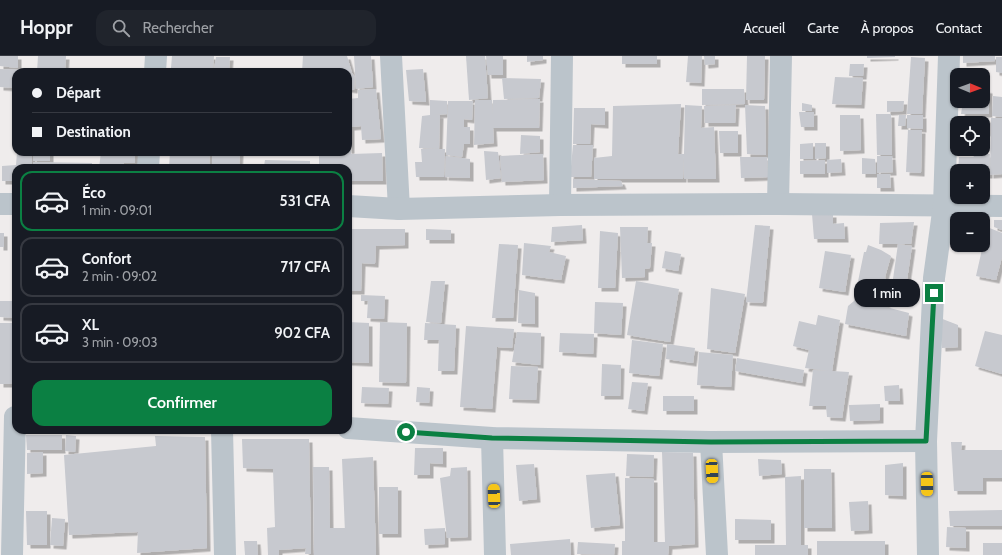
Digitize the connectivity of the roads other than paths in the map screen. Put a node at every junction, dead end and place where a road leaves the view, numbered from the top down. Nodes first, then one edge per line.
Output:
1 (156, 56) edge
2 (391, 56) edge
3 (562, 56) edge
4 (781, 56) edge
5 (949, 56) edge
6 (155, 68) edge
7 (0, 204) edge
8 (12, 204) edge
9 (778, 204) junction
10 (560, 205) junction
11 (944, 205) junction
12 (352, 206) edge
13 (1002, 206) edge
14 (399, 209) junction
15 (10, 417) edge
16 (352, 428) edge
17 (222, 434) edge
18 (492, 438) junction
19 (926, 441) junction
20 (711, 442) junction
21 (12, 555) edge
22 (226, 555) edge
23 (495, 555) edge
24 (717, 555) edge
25 (928, 555) edge

1 - 6 street
2 - 14 street
3 - 10 street
4 - 9 street
5 - 11 street
7 - 8 street
9 - 10 street
9 - 11 street
10 - 14 street
11 - 13 street
11 - 19 street
12 - 14 street
15 - 21 street
16 - 18 street
17 - 22 street
18 - 20 street
18 - 23 street
19 - 20 street
19 - 25 street
20 - 24 street

